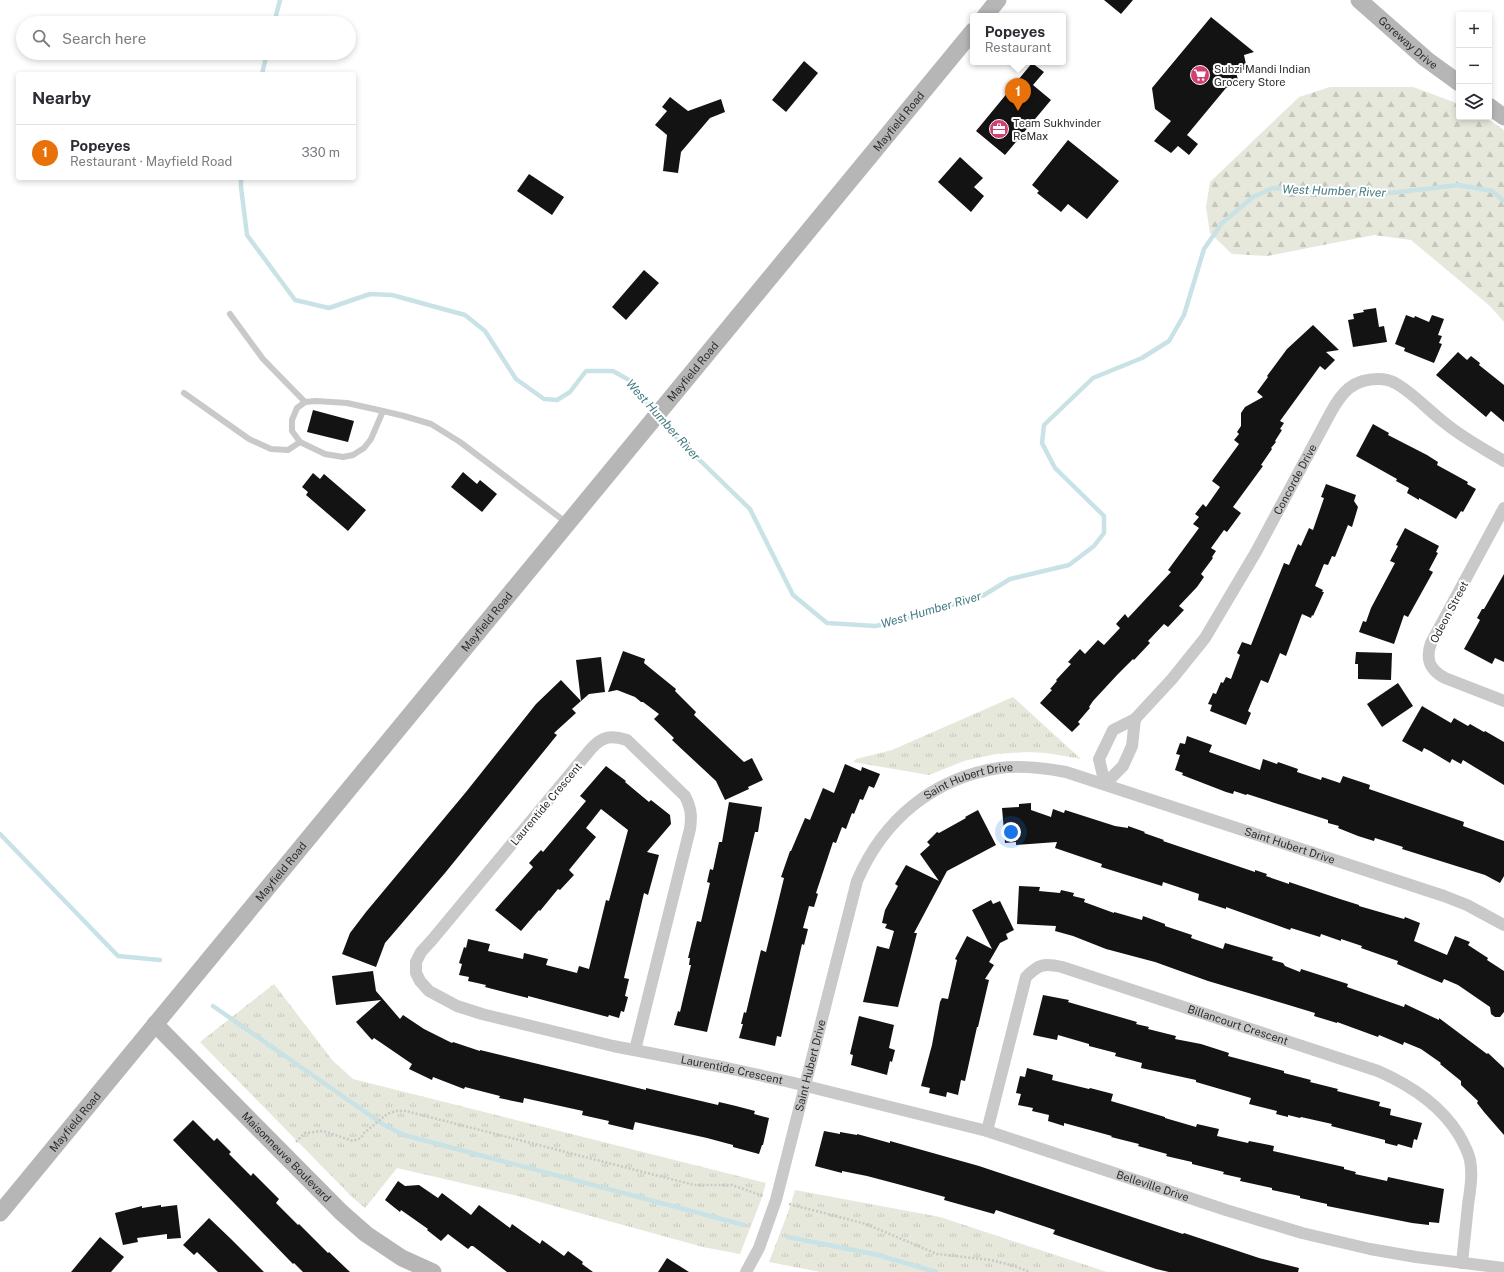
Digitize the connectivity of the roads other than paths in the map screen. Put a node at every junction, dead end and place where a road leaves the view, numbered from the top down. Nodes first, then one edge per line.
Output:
1 (998, 0) edge
2 (1358, 0) edge
3 (987, 13) edge
4 (970, 34) edge
5 (1456, 81) edge
6 (1492, 108) edge
7 (1504, 117) edge
8 (230, 314) dead end
9 (184, 393) dead end
10 (305, 402) junction
11 (383, 411) junction
12 (300, 442) junction
13 (1504, 461) edge
14 (1504, 508) edge
15 (568, 523) junction
16 (1504, 701) edge
17 (1135, 719) junction
18 (1104, 784) junction
19 (1504, 925) edge
20 (155, 1024) junction
21 (636, 1050) junction
22 (805, 1086) junction
23 (987, 1131) junction
24 (0, 1213) edge
25 (1462, 1263) junction
26 (1504, 1268) edge
27 (433, 1272) edge
28 (746, 1272) edge

1 - 3 main road
2 - 5 main road, Goreway Drive
4 - 15 main road, Mayfield Road
6 - 7 main road
8 - 10 lane
9 - 12 lane
10 - 11 lane
10 - 12 lane
11 - 12 lane
11 - 15 lane
13 - 17 street, Concorde Drive
14 - 16 street, Odeon Street
15 - 20 main road, Mayfield Road
17 - 18 street
17 - 18 street, Concorde Drive
18 - 19 street, Saint Hubert Drive
18 - 22 street, Saint Hubert Drive
20 - 24 main road, Mayfield Road
20 - 27 main road, Maisonneuve Boulevard
21 - 21 street, Laurentide Crescent
21 - 22 street, Laurentide Crescent
22 - 23 street, Belleville Drive
22 - 28 street, Saint Hubert Drive
23 - 25 street, Belleville Drive
23 - 25 street, Billancourt Crescent
25 - 26 street, Belleville Drive

